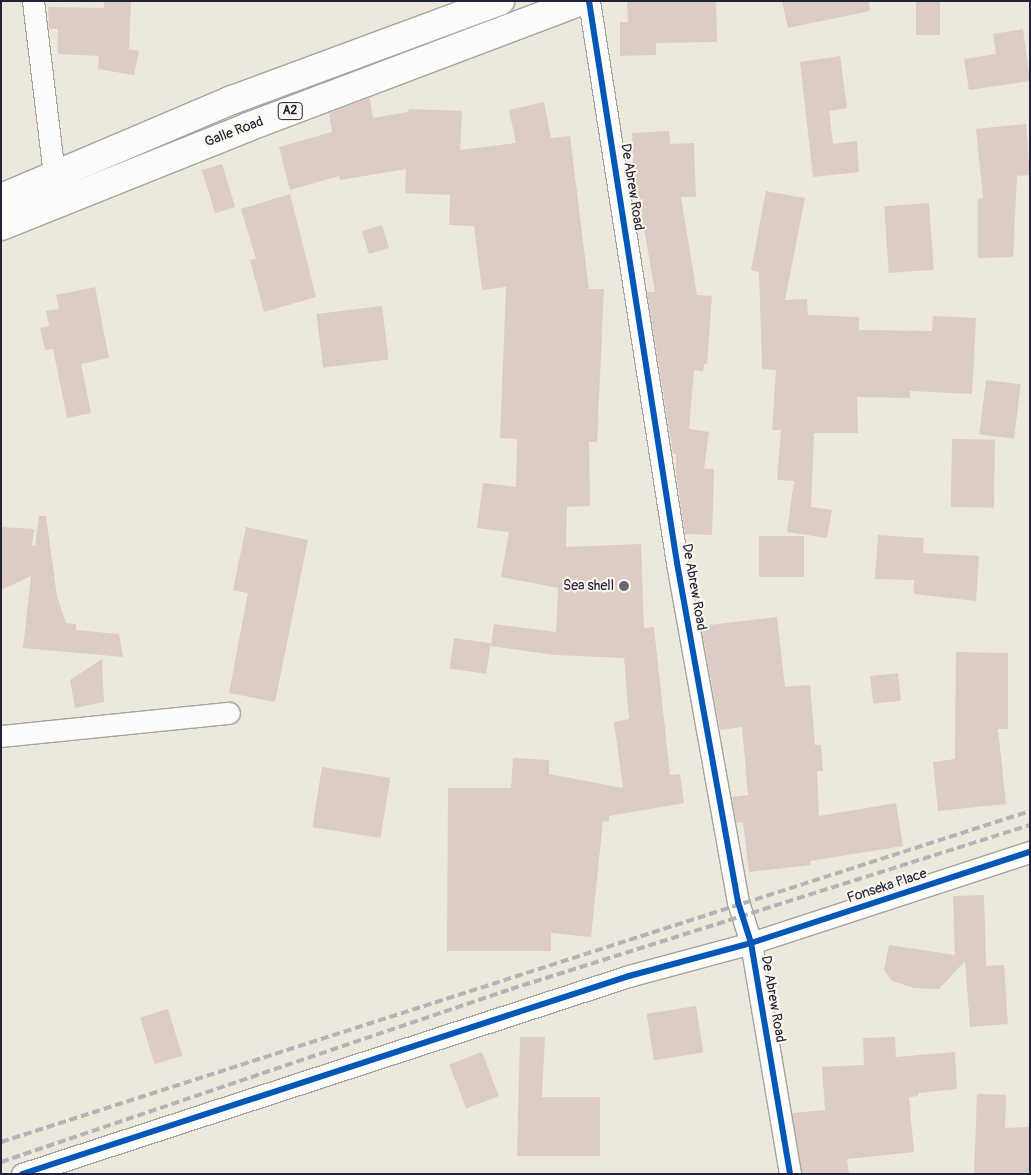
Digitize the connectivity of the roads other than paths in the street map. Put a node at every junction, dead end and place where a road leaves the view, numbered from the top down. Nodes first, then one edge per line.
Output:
1 (33, 1) edge
2 (500, 1) edge
3 (581, 1) edge
4 (589, 1) edge
5 (54, 174) junction
6 (1, 198) edge
7 (1, 226) edge
8 (229, 713) dead end
9 (1, 736) edge
10 (1030, 852) edge
11 (751, 943) junction
12 (22, 1174) edge
13 (790, 1174) edge

1 - 5 street
2 - 5 highway, A2
3 - 7 highway, Galle Road / A2
4 - 11 street, De Abrew Road
5 - 6 highway, A2
8 - 9 street
10 - 11 street, Fonseka Place
11 - 12 street, Fonseka Place
11 - 13 street, De Abrew Road

